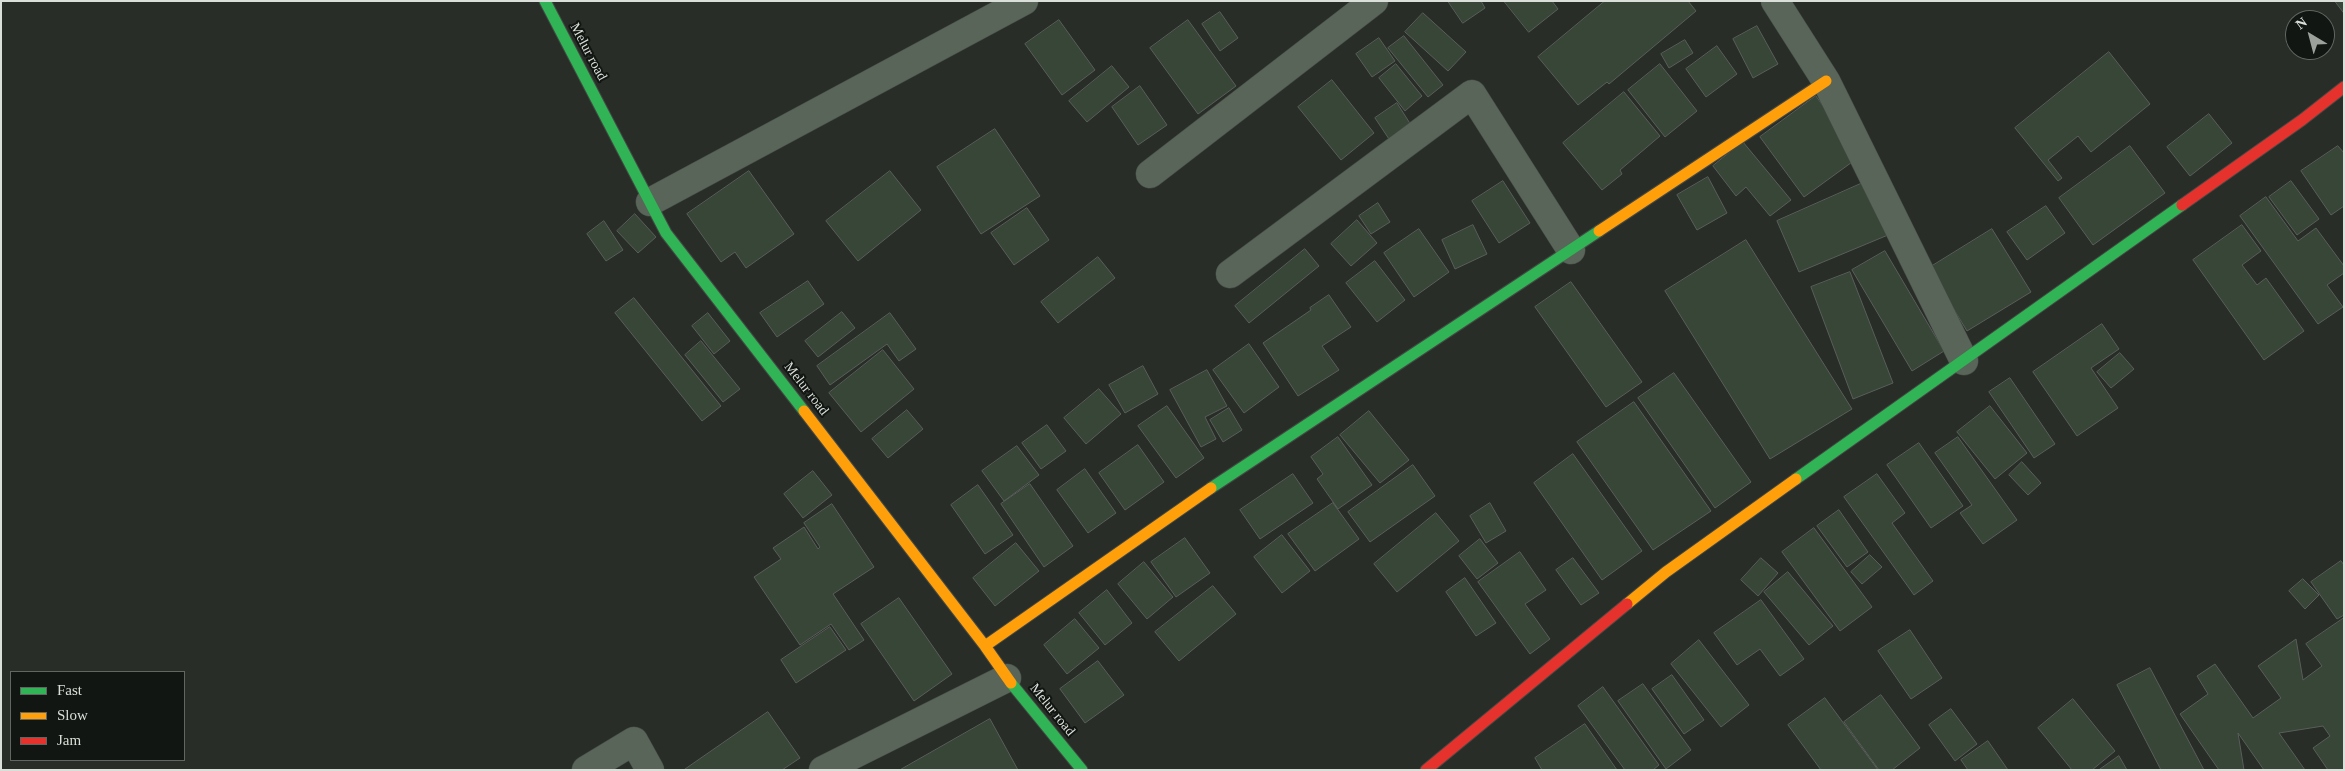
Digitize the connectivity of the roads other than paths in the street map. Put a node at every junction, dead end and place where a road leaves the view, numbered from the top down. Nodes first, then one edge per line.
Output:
1 (545, 1) edge
2 (1024, 1) edge
3 (1374, 1) edge
4 (1776, 1) edge
5 (1826, 80) junction
6 (2344, 87) edge
7 (1150, 174) dead end
8 (650, 202) junction
9 (1571, 250) junction
10 (1230, 274) dead end
11 (1964, 361) junction
12 (985, 646) junction
13 (1007, 678) junction
14 (586, 770) edge
15 (650, 770) edge
16 (823, 770) edge
17 (1082, 770) edge
18 (1426, 770) edge

1 - 8 street, Melur road
2 - 8 street
3 - 7 street
4 - 5 street
5 - 9 street
5 - 11 street
6 - 11 street
8 - 12 street, Melur road
9 - 10 street
9 - 12 street
11 - 18 street
12 - 13 street, Melur road
13 - 16 street
13 - 17 street, Melur road
14 - 15 street

